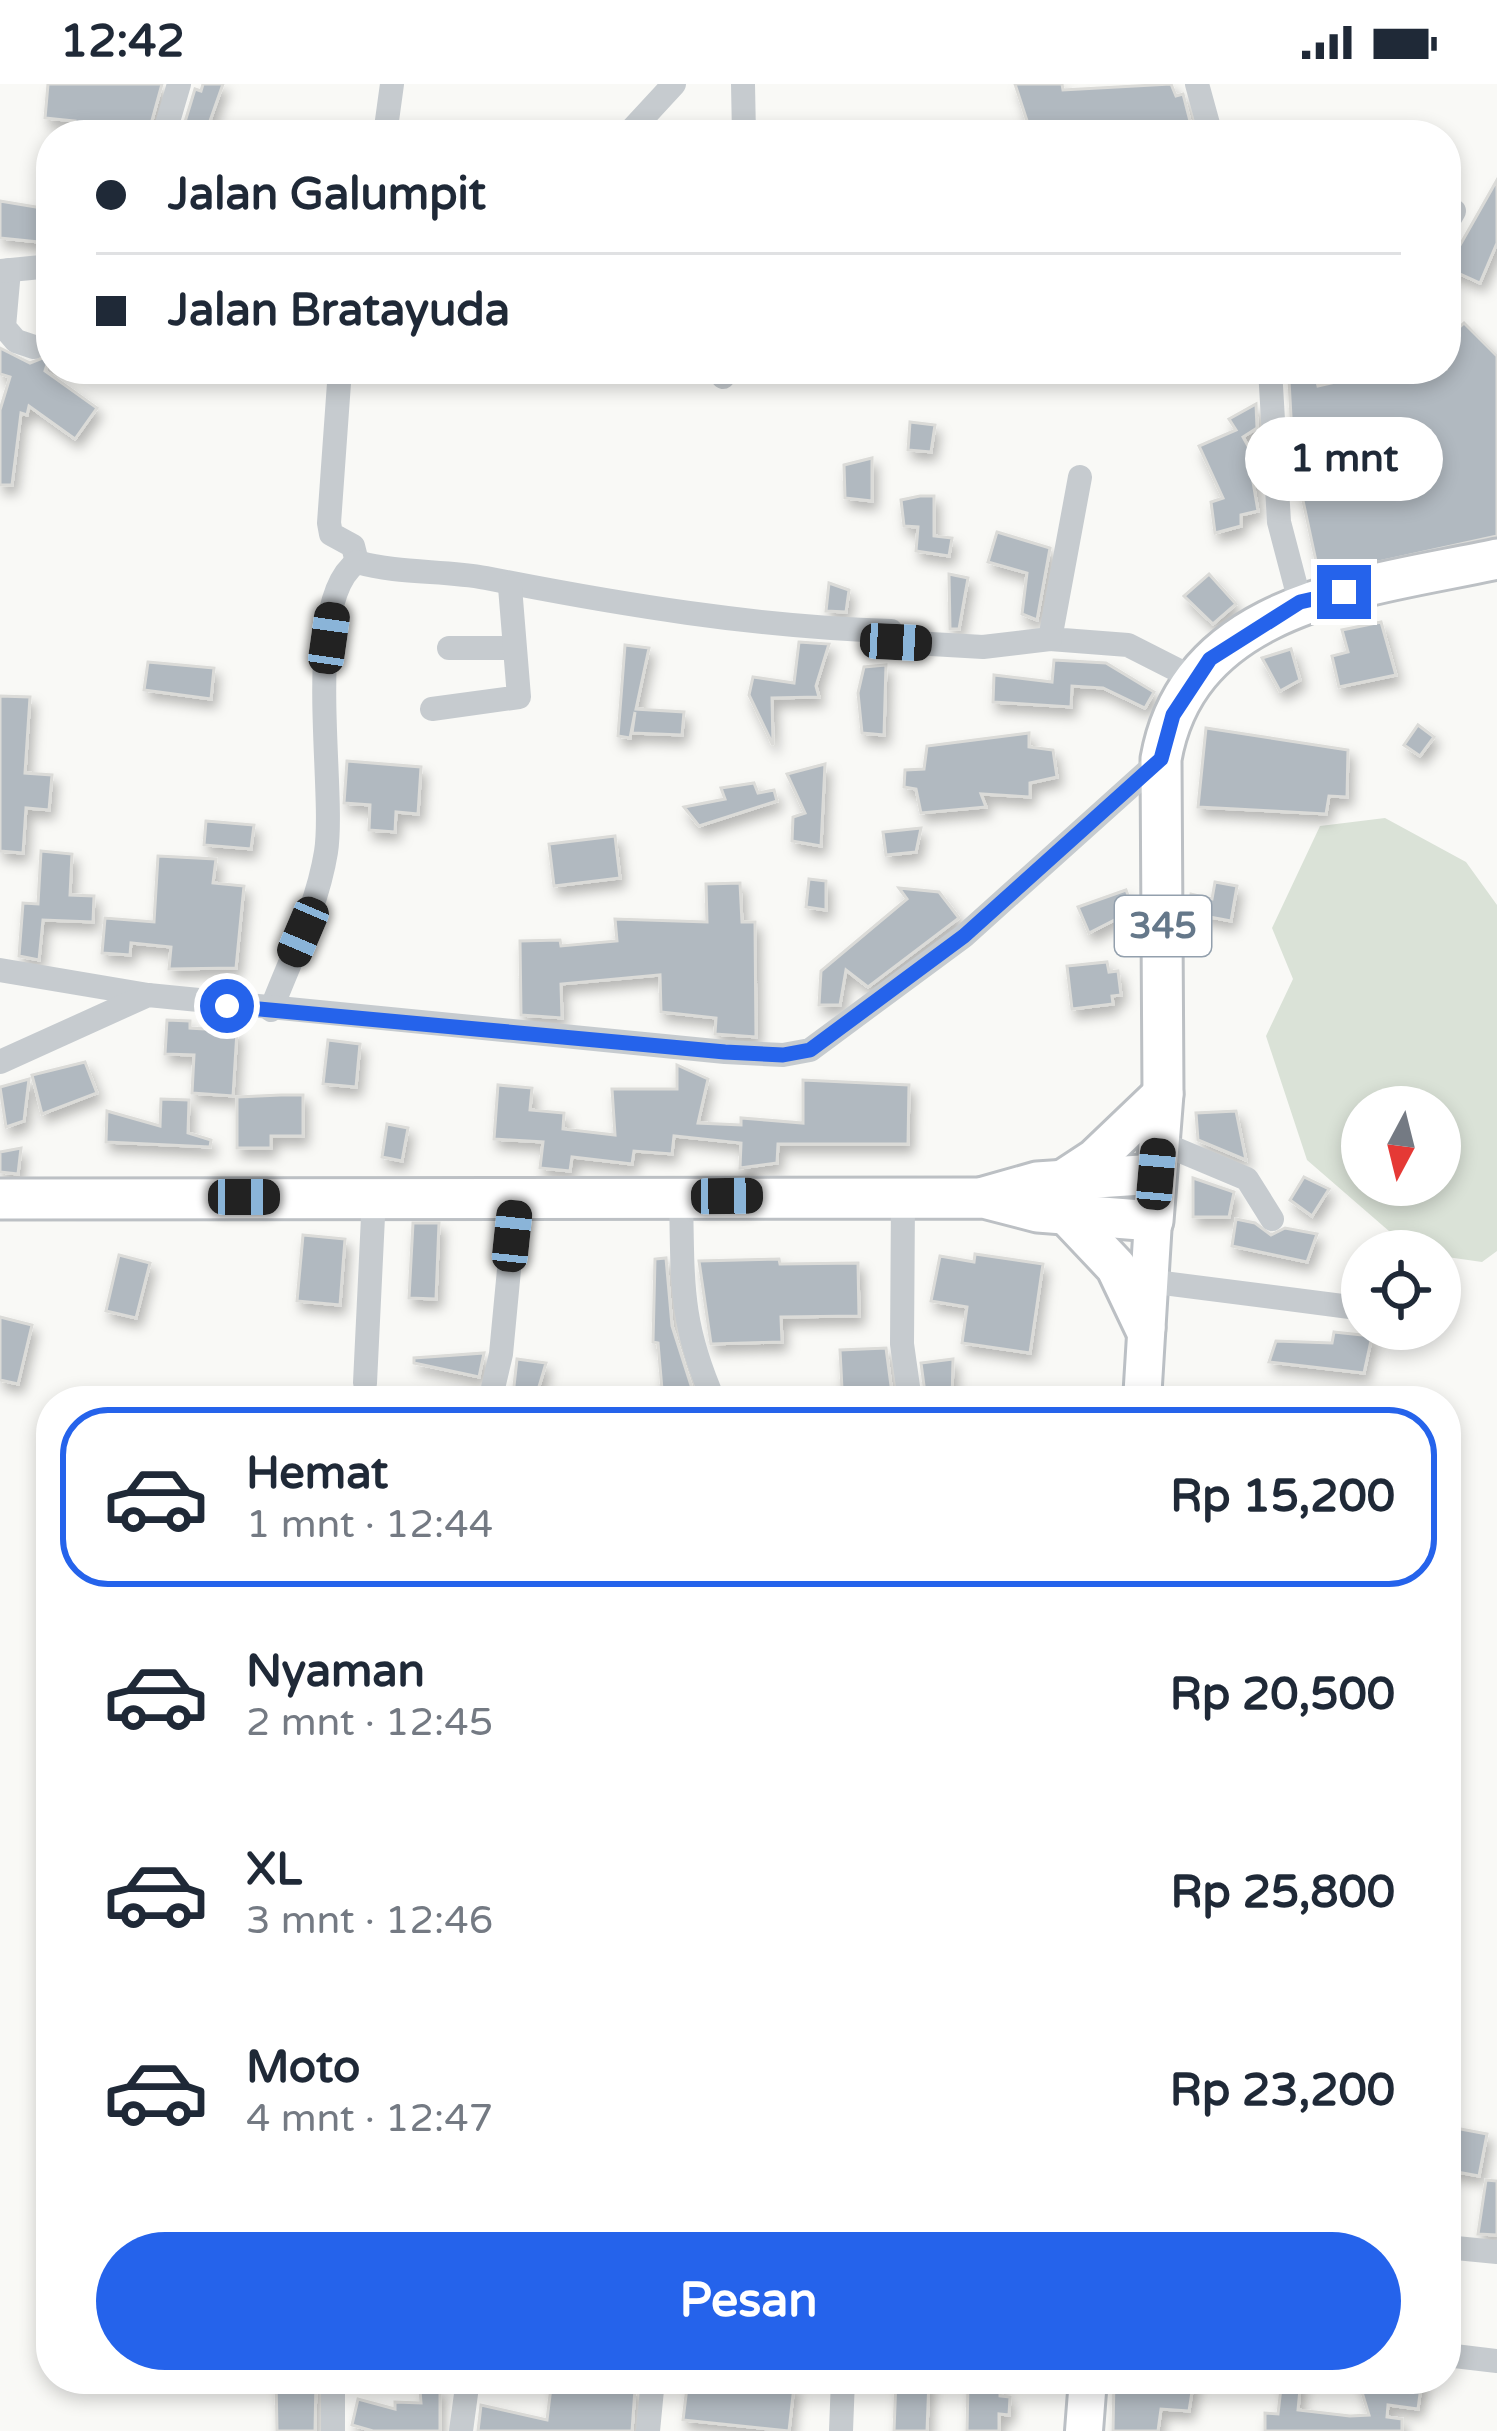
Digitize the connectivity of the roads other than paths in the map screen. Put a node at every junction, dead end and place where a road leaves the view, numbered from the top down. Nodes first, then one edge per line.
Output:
1 (179, 84) edge
2 (392, 84) edge
3 (674, 84) edge
4 (743, 84) edge
5 (1197, 84) edge
6 (168, 120) edge
7 (387, 120) edge
8 (641, 120) edge
9 (744, 120) edge
10 (1207, 120) edge
11 (36, 268) edge
12 (4, 271) edge
13 (34, 347) dead end
14 (339, 384) edge
15 (1273, 384) edge
16 (1081, 477) dead end
17 (1497, 559) edge
18 (357, 562) junction
19 (510, 587) junction
20 (1300, 602) junction
21 (1050, 639) junction
22 (449, 647) dead end
23 (513, 648) junction
24 (1193, 678) junction
25 (432, 709) dead end
26 (1161, 759) junction
27 (0, 970) edge
28 (148, 994) junction
29 (271, 1010) junction
30 (0, 1062) edge
31 (1163, 1094) junction
32 (1157, 1158) junction
33 (374, 1196) junction
34 (516, 1196) junction
35 (681, 1196) junction
36 (1065, 1197) junction
37 (0, 1199) edge
38 (903, 1199) junction
39 (1272, 1219) dead end
40 (1153, 1221) junction
41 (1148, 1281) junction
42 (1341, 1306) edge
43 (1145, 1328) junction
44 (364, 1383) dead end
45 (494, 1386) edge
46 (708, 1386) edge
47 (908, 1386) edge
48 (1143, 1386) edge
49 (1461, 2248) edge
50 (1497, 2252) edge
51 (1461, 2357) edge
52 (1497, 2361) edge
53 (333, 2394) edge
54 (465, 2394) edge
55 (651, 2394) edge
56 (842, 2394) edge
57 (1087, 2394) edge
58 (333, 2431) edge
59 (461, 2431) edge
60 (648, 2431) edge
61 (841, 2431) edge
62 (1084, 2431) edge

1 - 6 street
2 - 7 street
3 - 8 street
4 - 9 street
5 - 10 street
11 - 12 street
12 - 13 street
14 - 18 street
15 - 20 street
16 - 21 street
17 - 20 main road, 345
18 - 19 street
18 - 29 street
19 - 21 street
19 - 23 street
20 - 24 main road, 345
21 - 24 street
22 - 23 street
23 - 25 street
24 - 26 main road, 345
26 - 29 street
26 - 31 main road, 345
27 - 28 street
28 - 29 street
28 - 30 street
31 - 32 main road, 345
31 - 36 main road
32 - 36 main road
32 - 39 street
32 - 40 main road, 345
33 - 34 main road
33 - 37 main road
33 - 44 street
34 - 35 main road
34 - 45 street
35 - 38 main road
35 - 46 street
36 - 38 main road
36 - 40 main road
36 - 43 main road
38 - 47 street
40 - 41 street
41 - 42 street
41 - 43 street
43 - 48 street
49 - 50 street
51 - 52 street
53 - 58 street
54 - 59 street
55 - 60 street
56 - 61 street
57 - 62 street

